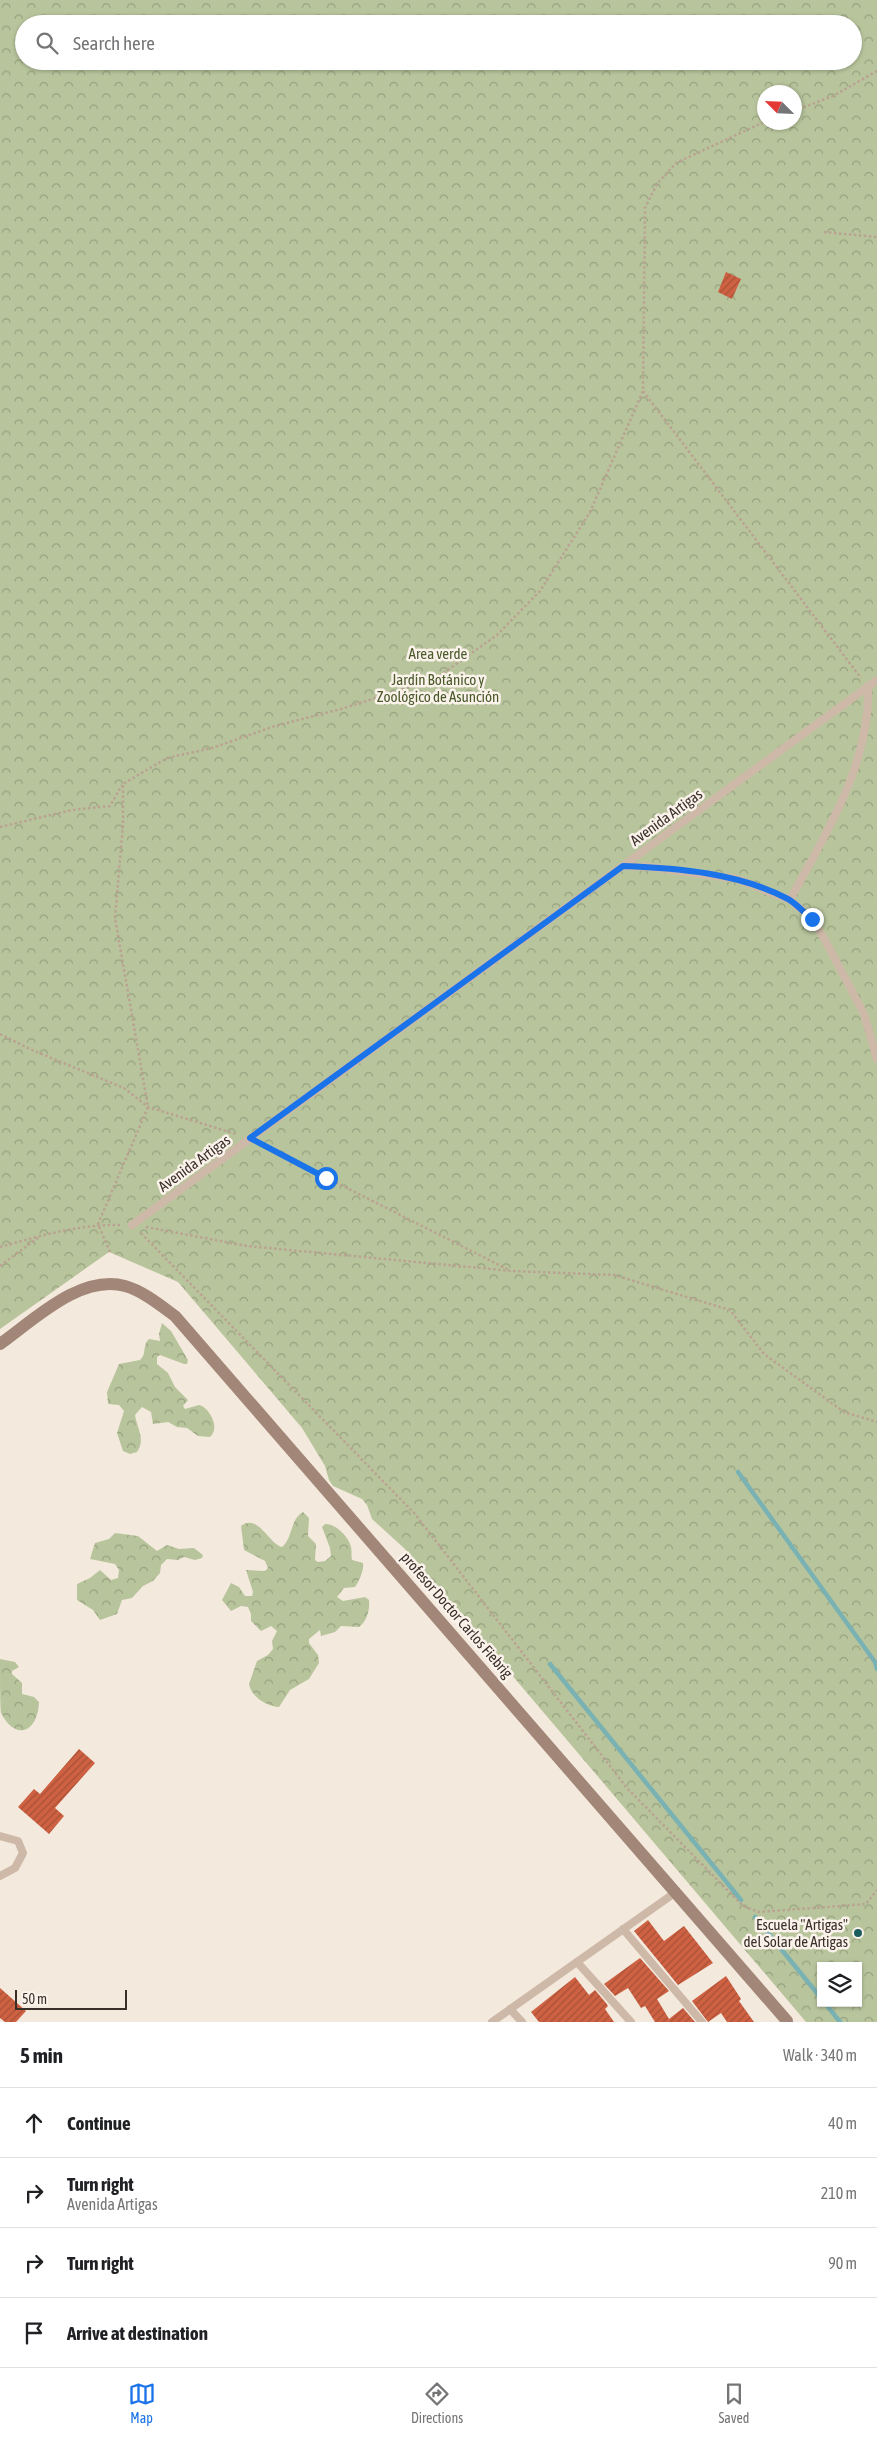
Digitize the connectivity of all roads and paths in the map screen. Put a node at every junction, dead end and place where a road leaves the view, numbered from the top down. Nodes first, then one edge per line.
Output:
1 (877, 71) edge
2 (802, 107) edge
3 (757, 125) edge
4 (824, 232) dead end
5 (877, 237) edge
6 (643, 391) junction
7 (877, 680) edge
8 (868, 686) junction
9 (123, 784) junction
10 (0, 827) edge
11 (623, 866) junction
12 (790, 900) junction
13 (0, 1034) edge
14 (877, 1059) edge
15 (148, 1107) junction
16 (250, 1138) junction
17 (98, 1224) junction
18 (132, 1225) junction
19 (41, 1236) junction
20 (0, 1247) edge
21 (110, 1252) dead end
22 (0, 1266) edge
23 (512, 1271) junction
24 (0, 1344) edge
25 (877, 1422) edge
26 (0, 1836) edge
27 (0, 1876) edge
28 (877, 1890) edge
29 (676, 1892) junction
30 (623, 1929) junction
31 (577, 1962) junction
32 (510, 2009) junction
33 (492, 2022) edge
34 (522, 2022) edge
35 (631, 2022) edge
36 (702, 2022) edge
37 (787, 2022) edge

1 - 2 path
3 - 6 path
4 - 5 path
6 - 8 path
6 - 9 path
7 - 8 lane, Avenida Artigas
8 - 11 lane, Avenida Artigas
8 - 12 lane
9 - 10 path
9 - 15 path
11 - 12 lane
11 - 16 lane, Avenida Artigas
12 - 14 lane
13 - 15 path
15 - 16 path
15 - 17 path
16 - 18 lane, Avenida Artigas
16 - 23 path
17 - 18 path
17 - 19 path
17 - 21 path
18 - 23 path
18 - 28 path
19 - 20 path
19 - 22 path
23 - 25 path
24 - 29 street, profesor Doctor Carlos Fiebrig
26 - 27 lane
29 - 30 lane
29 - 37 street, profesor Doctor Carlos Fiebrig
30 - 31 lane
30 - 36 lane
31 - 32 lane
31 - 35 lane
32 - 33 lane
32 - 34 lane

